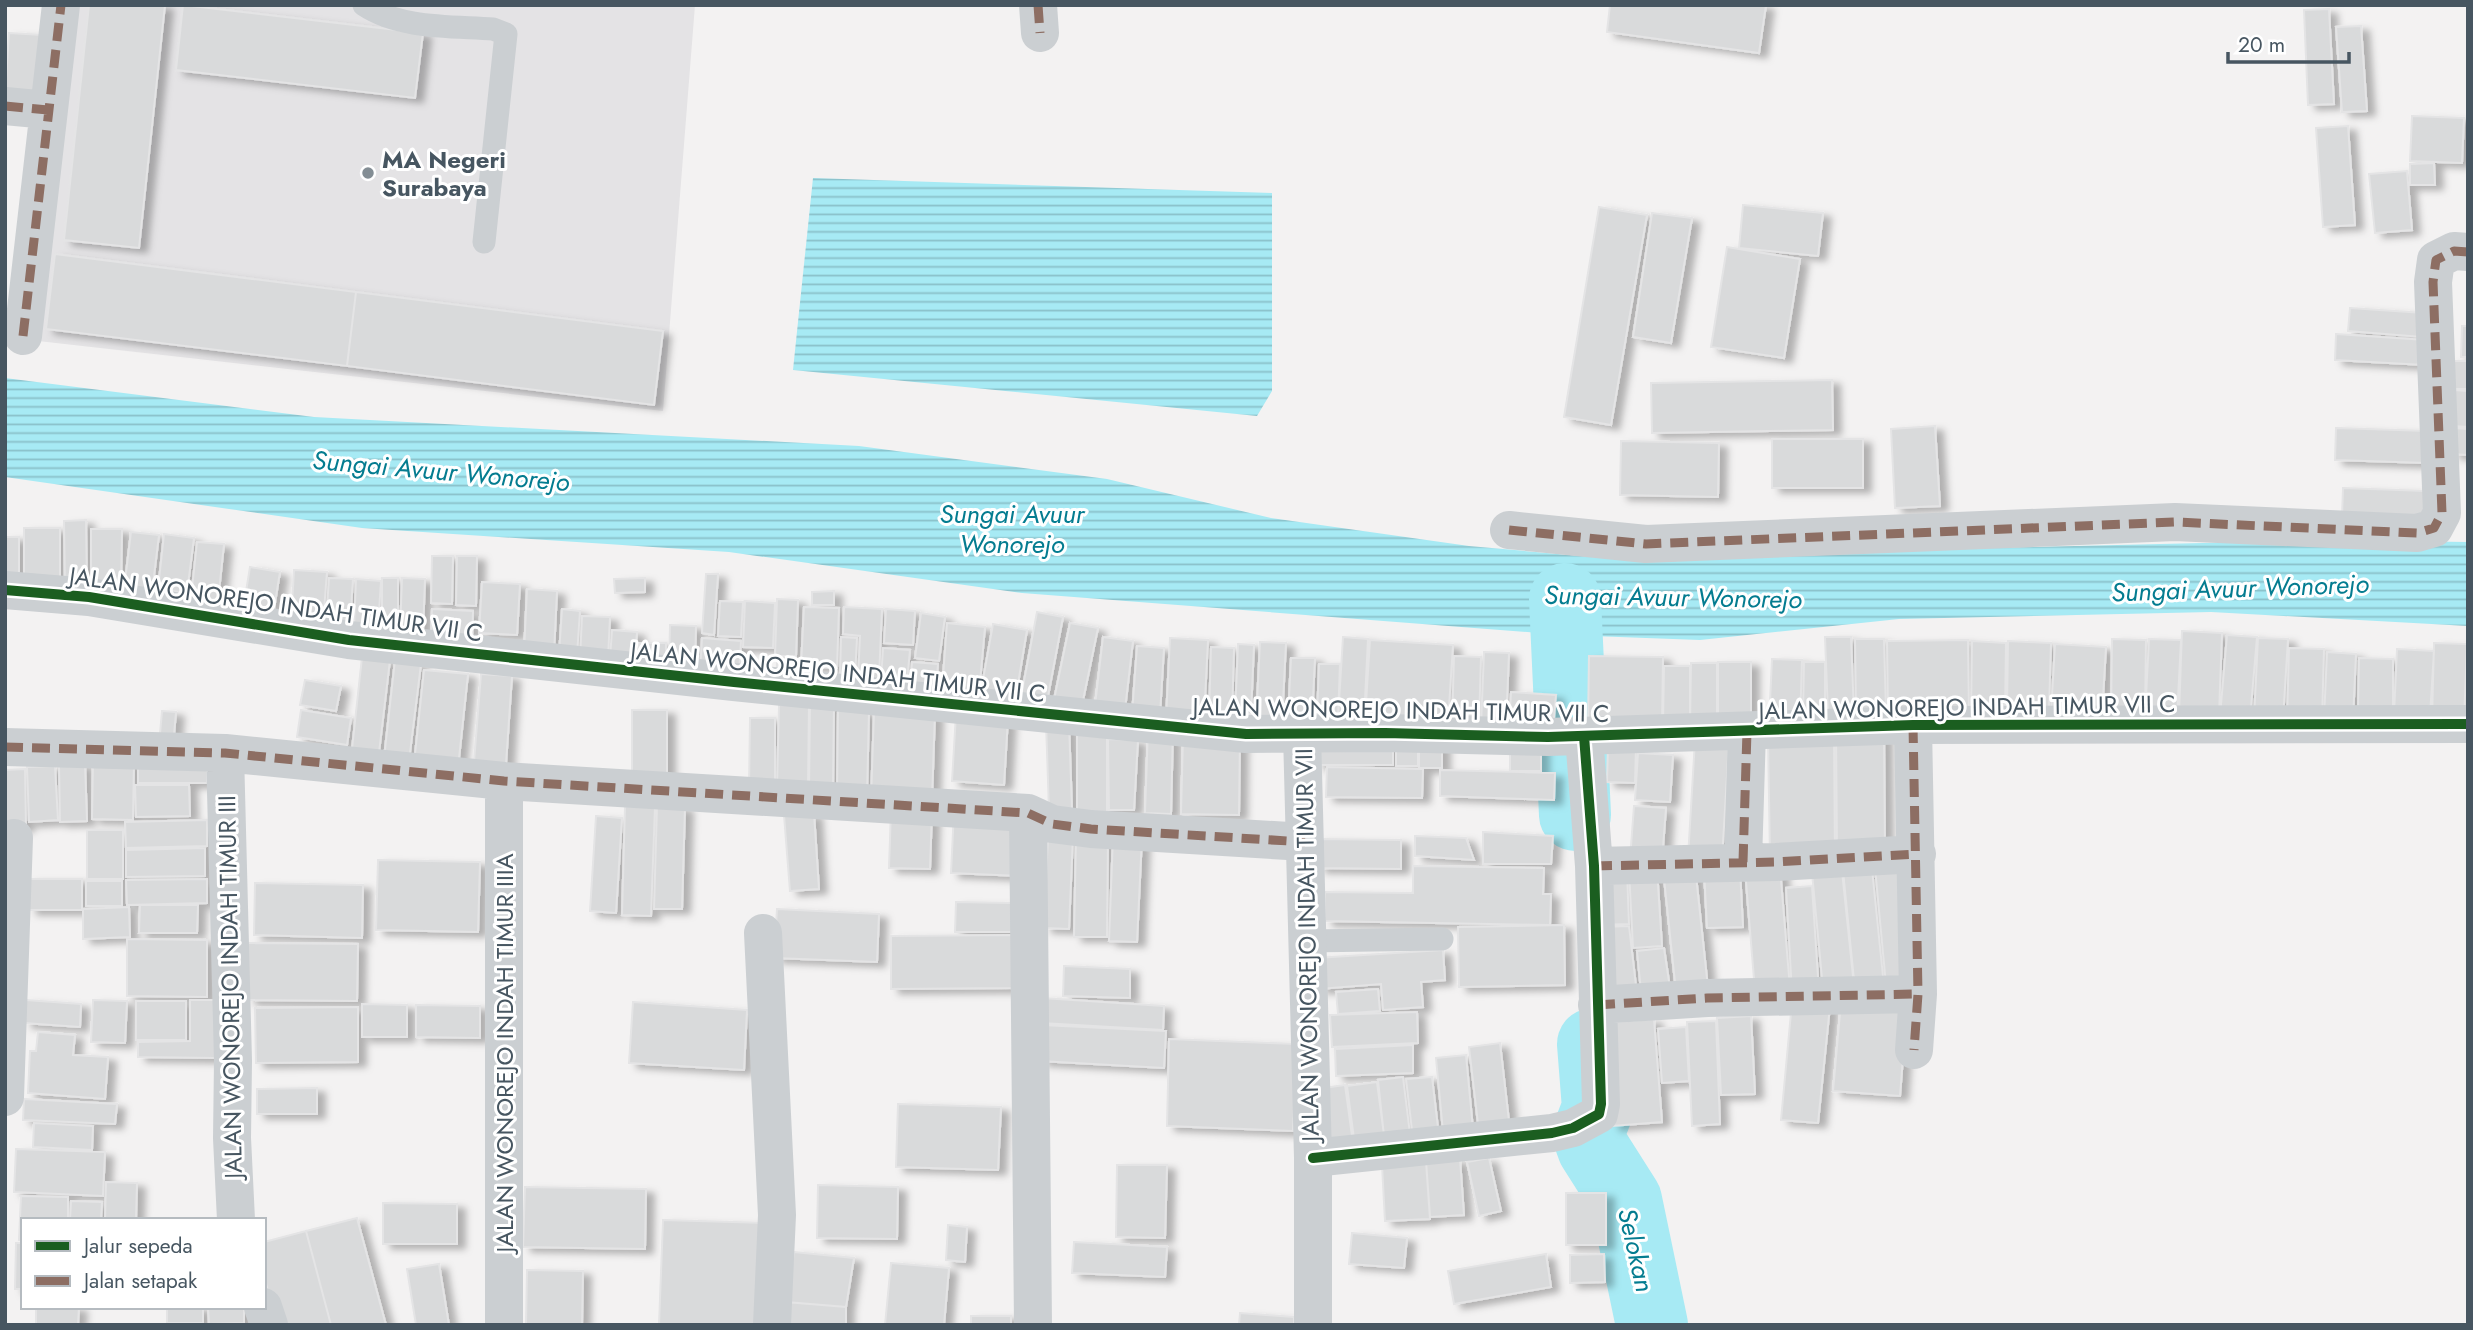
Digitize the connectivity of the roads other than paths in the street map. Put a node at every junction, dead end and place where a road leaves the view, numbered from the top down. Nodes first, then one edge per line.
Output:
1 (61, 5) edge
2 (364, 5) edge
3 (5, 106) edge
4 (48, 110) junction
5 (484, 242) dead end
6 (2468, 252) edge
7 (23, 336) dead end
8 (1509, 530) dead end
9 (5, 590) edge
10 (2468, 724) edge
11 (1913, 725) junction
12 (1747, 731) junction
13 (1302, 733) junction
14 (1569, 737) junction
15 (5, 747) edge
16 (225, 753) junction
17 (503, 781) junction
18 (1028, 813) junction
19 (14, 838) dead end
20 (1305, 842) junction
21 (1917, 854) junction
22 (1743, 862) junction
23 (1594, 866) junction
24 (763, 933) dead end
25 (1442, 939) dead end
26 (1308, 941) junction
27 (1918, 994) junction
28 (1597, 1005) junction
29 (1914, 1050) dead end
30 (5, 1097) edge
31 (1312, 1158) junction
32 (236, 1218) edge
33 (503, 1325) edge
34 (772, 1325) edge
35 (1033, 1325) edge
36 (1313, 1325) edge

1 - 4 street
2 - 5 lane
3 - 4 street
4 - 7 street
6 - 8 street
9 - 13 street, JALAN WONOREJO INDAH TIMUR VII C
10 - 11 street, JALAN WONOREJO INDAH TIMUR VII C
11 - 12 street, JALAN WONOREJO INDAH TIMUR VII C
11 - 21 street
12 - 14 street, JALAN WONOREJO INDAH TIMUR VII C
12 - 22 street
13 - 14 street, JALAN WONOREJO INDAH TIMUR VII C
13 - 20 street, JALAN WONOREJO INDAH TIMUR VII
14 - 23 street, JALAN WONOREJO INDAH TIMUR VII
15 - 16 street
16 - 17 street
16 - 32 street, JALAN WONOREJO INDAH TIMUR III
17 - 18 street
17 - 33 street, JALAN WONOREJO INDAH TIMUR IIIA
18 - 20 street
18 - 35 street
19 - 30 street
20 - 26 street, JALAN WONOREJO INDAH TIMUR VII
21 - 22 street
21 - 27 street
22 - 23 street
23 - 28 street, JALAN WONOREJO INDAH TIMUR VII
24 - 34 street
25 - 26 lane
26 - 31 street, JALAN WONOREJO INDAH TIMUR VII
27 - 28 street
27 - 29 street
28 - 31 street, JALAN WONOREJO INDAH TIMUR VII
31 - 36 street, JALAN WONOREJO INDAH TIMUR VII

